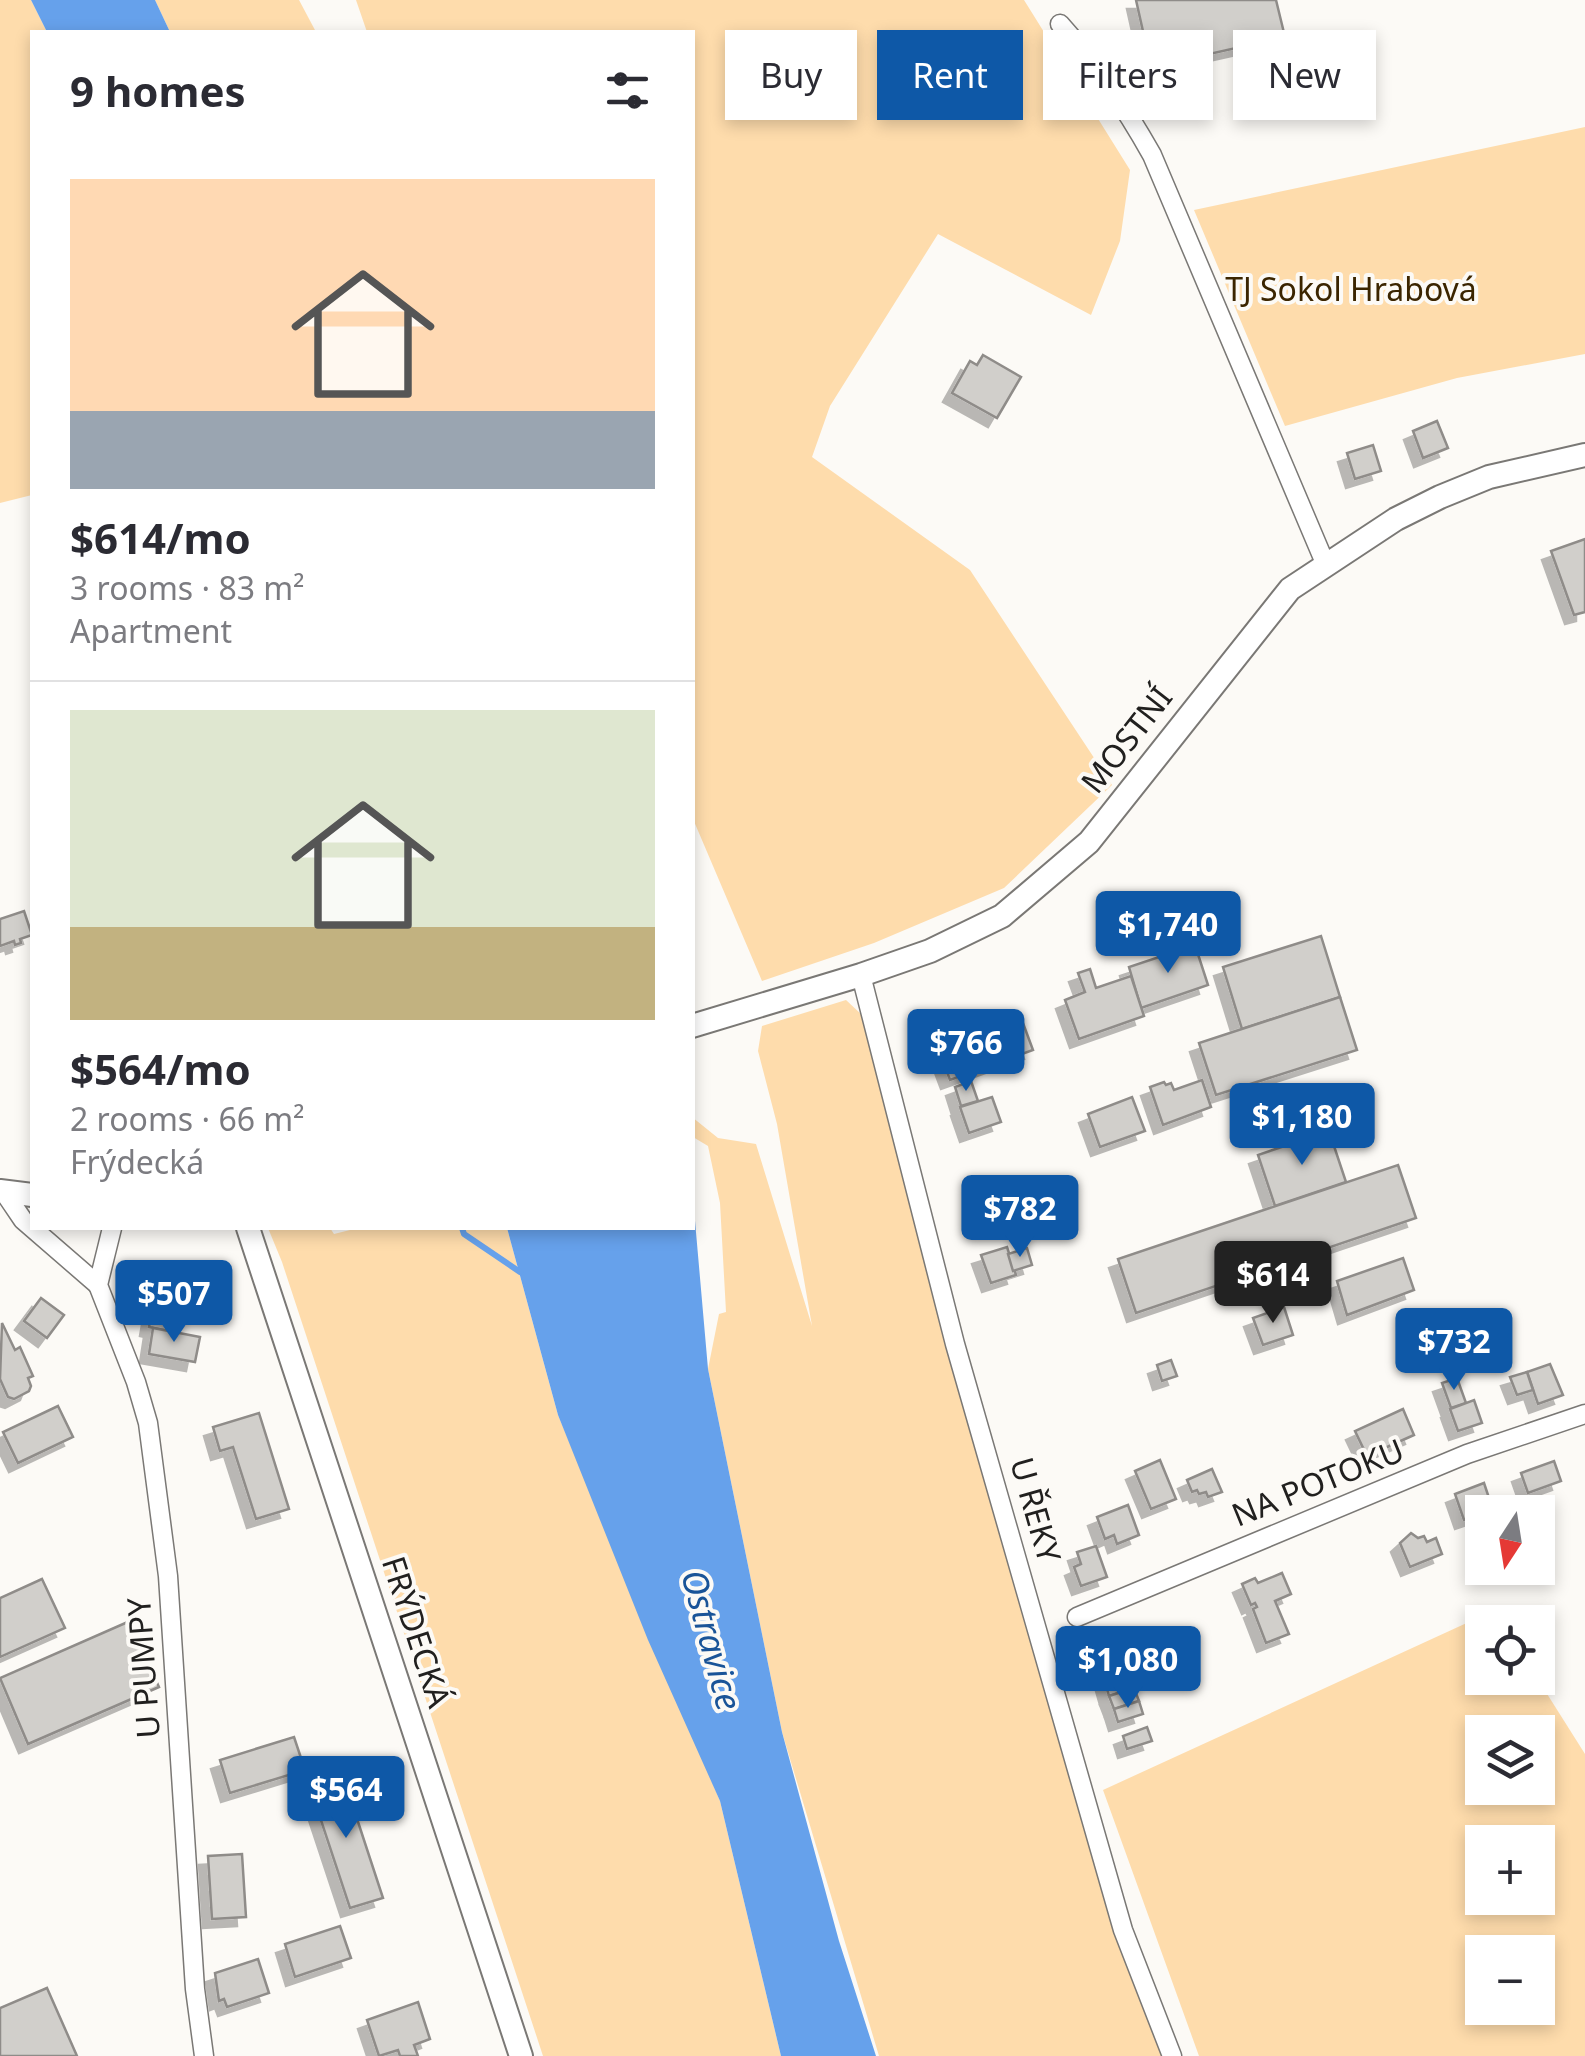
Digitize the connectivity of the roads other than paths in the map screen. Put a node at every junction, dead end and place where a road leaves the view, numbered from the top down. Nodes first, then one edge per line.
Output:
1 (1060, 24) dead end
2 (1585, 454) edge
3 (1326, 563) junction
4 (861, 976) junction
5 (695, 1025) edge
6 (2, 1192) edge
7 (30, 1195) edge
8 (30, 1226) edge
9 (35, 1230) edge
10 (112, 1230) edge
11 (249, 1230) edge
12 (98, 1285) junction
13 (1585, 1414) edge
14 (1077, 1616) dead end
15 (204, 2056) edge
16 (522, 2056) edge
17 (1172, 2056) edge

1 - 3 street
2 - 3 main road, MOSTNÍ
3 - 4 main road, MOSTNÍ
4 - 5 main road, MOSTNÍ
4 - 17 street, U ŘEKY
6 - 7 main road
6 - 8 street, U PUMPY
9 - 12 street, U PUMPY
10 - 12 street
11 - 16 main road, FRÝDECKÁ
12 - 15 street, U PUMPY
13 - 14 street, NA POTOKU

